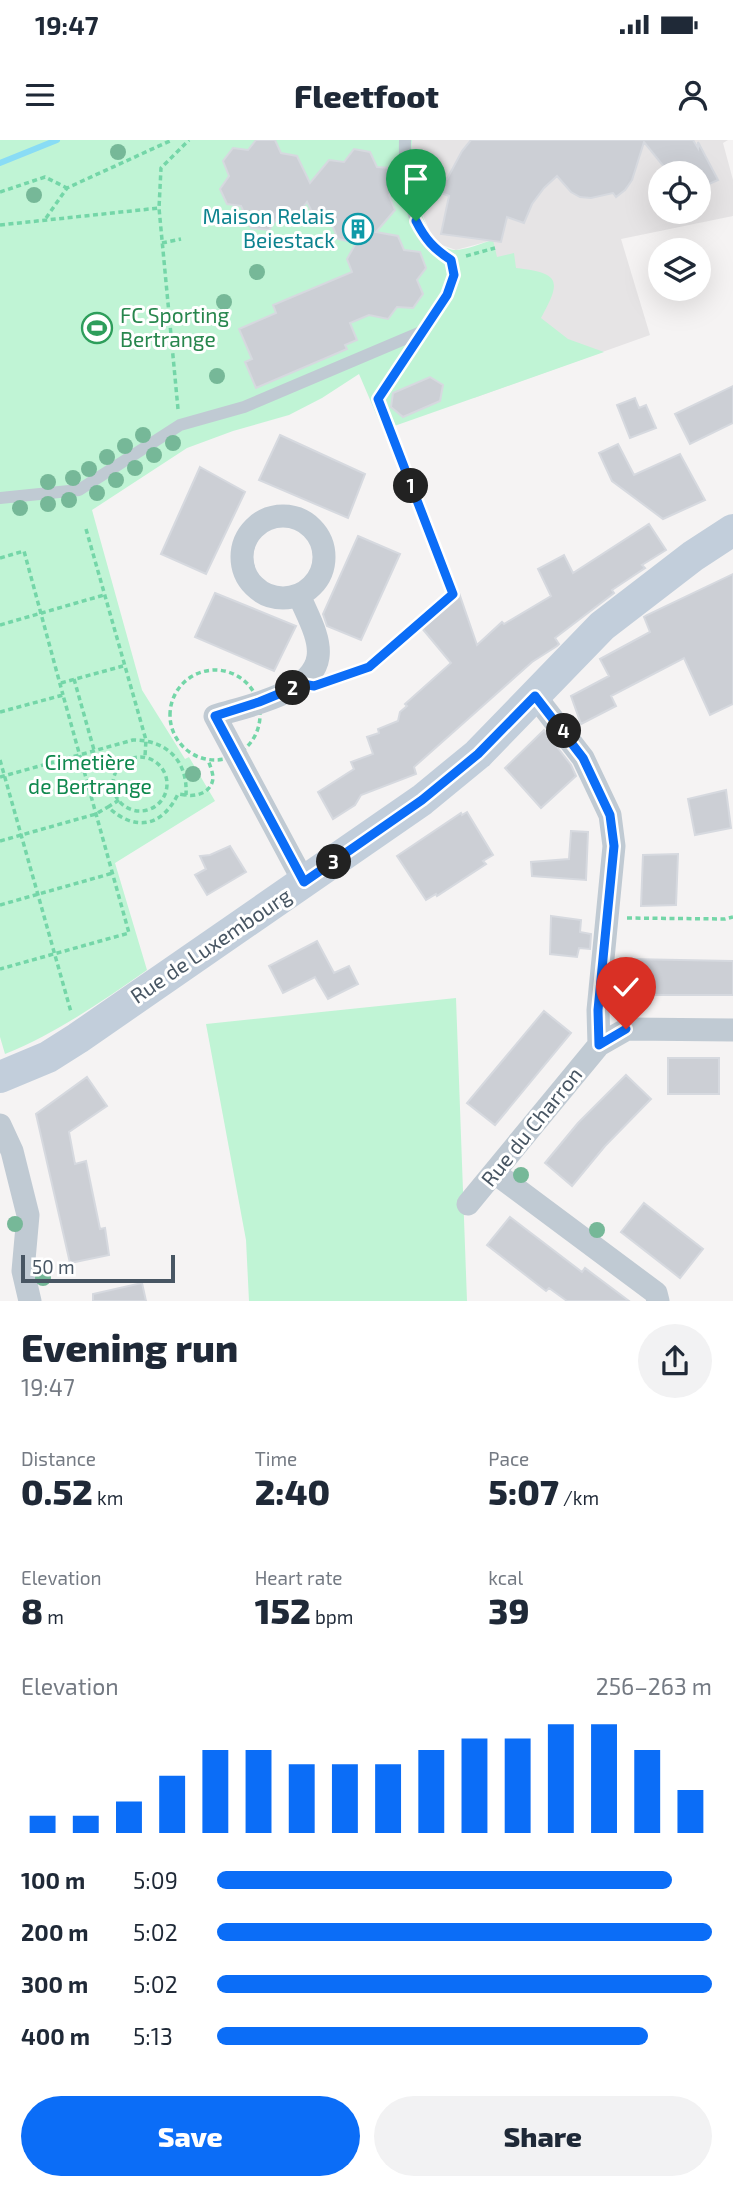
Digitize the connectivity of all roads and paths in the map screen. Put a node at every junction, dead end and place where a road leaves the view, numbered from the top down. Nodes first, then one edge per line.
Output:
1 (172, 140) edge
2 (189, 140) edge
3 (405, 140) edge
4 (67, 188) junction
5 (0, 192) edge
6 (159, 208) junction
7 (46, 218) junction
8 (0, 225) edge
9 (181, 239) dead end
10 (162, 243) junction
11 (495, 248) dead end
12 (451, 260) junction
13 (421, 332) junction
14 (378, 399) joint
15 (180, 425) junction
16 (0, 498) edge
17 (86, 529) dead end
18 (733, 530) edge
19 (0, 558) edge
20 (299, 595) dead end
21 (104, 596) junction
22 (42, 613) junction
23 (0, 625) edge
24 (124, 666) junction
25 (74, 679) junction
26 (61, 683) junction
27 (303, 684) junction
28 (63, 695) junction
29 (535, 696) junction
30 (0, 712) edge
31 (146, 740) junction
32 (94, 750) junction
33 (80, 755) junction
34 (145, 756) junction
35 (0, 760) edge
36 (208, 760) dead end
37 (2, 777) edge
38 (167, 790) junction
39 (178, 794) junction
40 (186, 795) junction
41 (119, 800) junction
42 (108, 807) junction
43 (96, 814) junction
44 (21, 835) junction
45 (0, 841) edge
46 (113, 873) junction
47 (304, 882) junction
48 (38, 894) junction
49 (0, 905) edge
50 (607, 916) junction
51 (733, 917) edge
52 (54, 954) junction
53 (0, 969) edge
54 (733, 1030) edge
55 (78, 1038) junction
56 (599, 1045) junction
57 (0, 1077) edge
58 (0, 1125) edge
59 (495, 1173) junction
60 (467, 1204) dead end
61 (30, 1301) edge
62 (658, 1301) edge

1 - 4 path
2 - 6 path
3 - 12 lane
4 - 5 path
4 - 7 path
6 - 7 path
6 - 10 path
7 - 8 path
9 - 10 path
10 - 15 path
11 - 12 path
12 - 13 lane
13 - 14 lane
13 - 15 lane
14 - 27 path
15 - 16 lane
17 - 21 path
18 - 29 street, Rue de Luxembourg
19 - 22 path
20 - 27 street
21 - 22 path
21 - 24 path
22 - 23 path
22 - 26 path
24 - 25 path
24 - 31 path
25 - 26 path
25 - 32 path
26 - 28 path
27 - 47 street
28 - 30 path
28 - 33 path
29 - 47 street, Rue de Luxembourg
29 - 50 street
31 - 32 path
31 - 34 path
31 - 40 path
32 - 33 path
33 - 37 path
33 - 43 path
34 - 38 path
34 - 41 path
35 - 37 path
36 - 40 path
37 - 44 path
38 - 39 path
38 - 41 path
39 - 40 path
39 - 42 path
41 - 42 path
42 - 43 path
43 - 44 path
43 - 46 path
44 - 45 path
44 - 48 path
46 - 48 path
46 - 52 path
47 - 55 street, Rue de Luxembourg
48 - 49 path
48 - 52 path
50 - 51 path
50 - 56 street
52 - 53 path
52 - 55 path
54 - 56 street
55 - 57 street, Rue de Luxembourg
56 - 59 street, Rue du Charron
58 - 61 street
59 - 60 street, Rue du Charron
59 - 62 street

